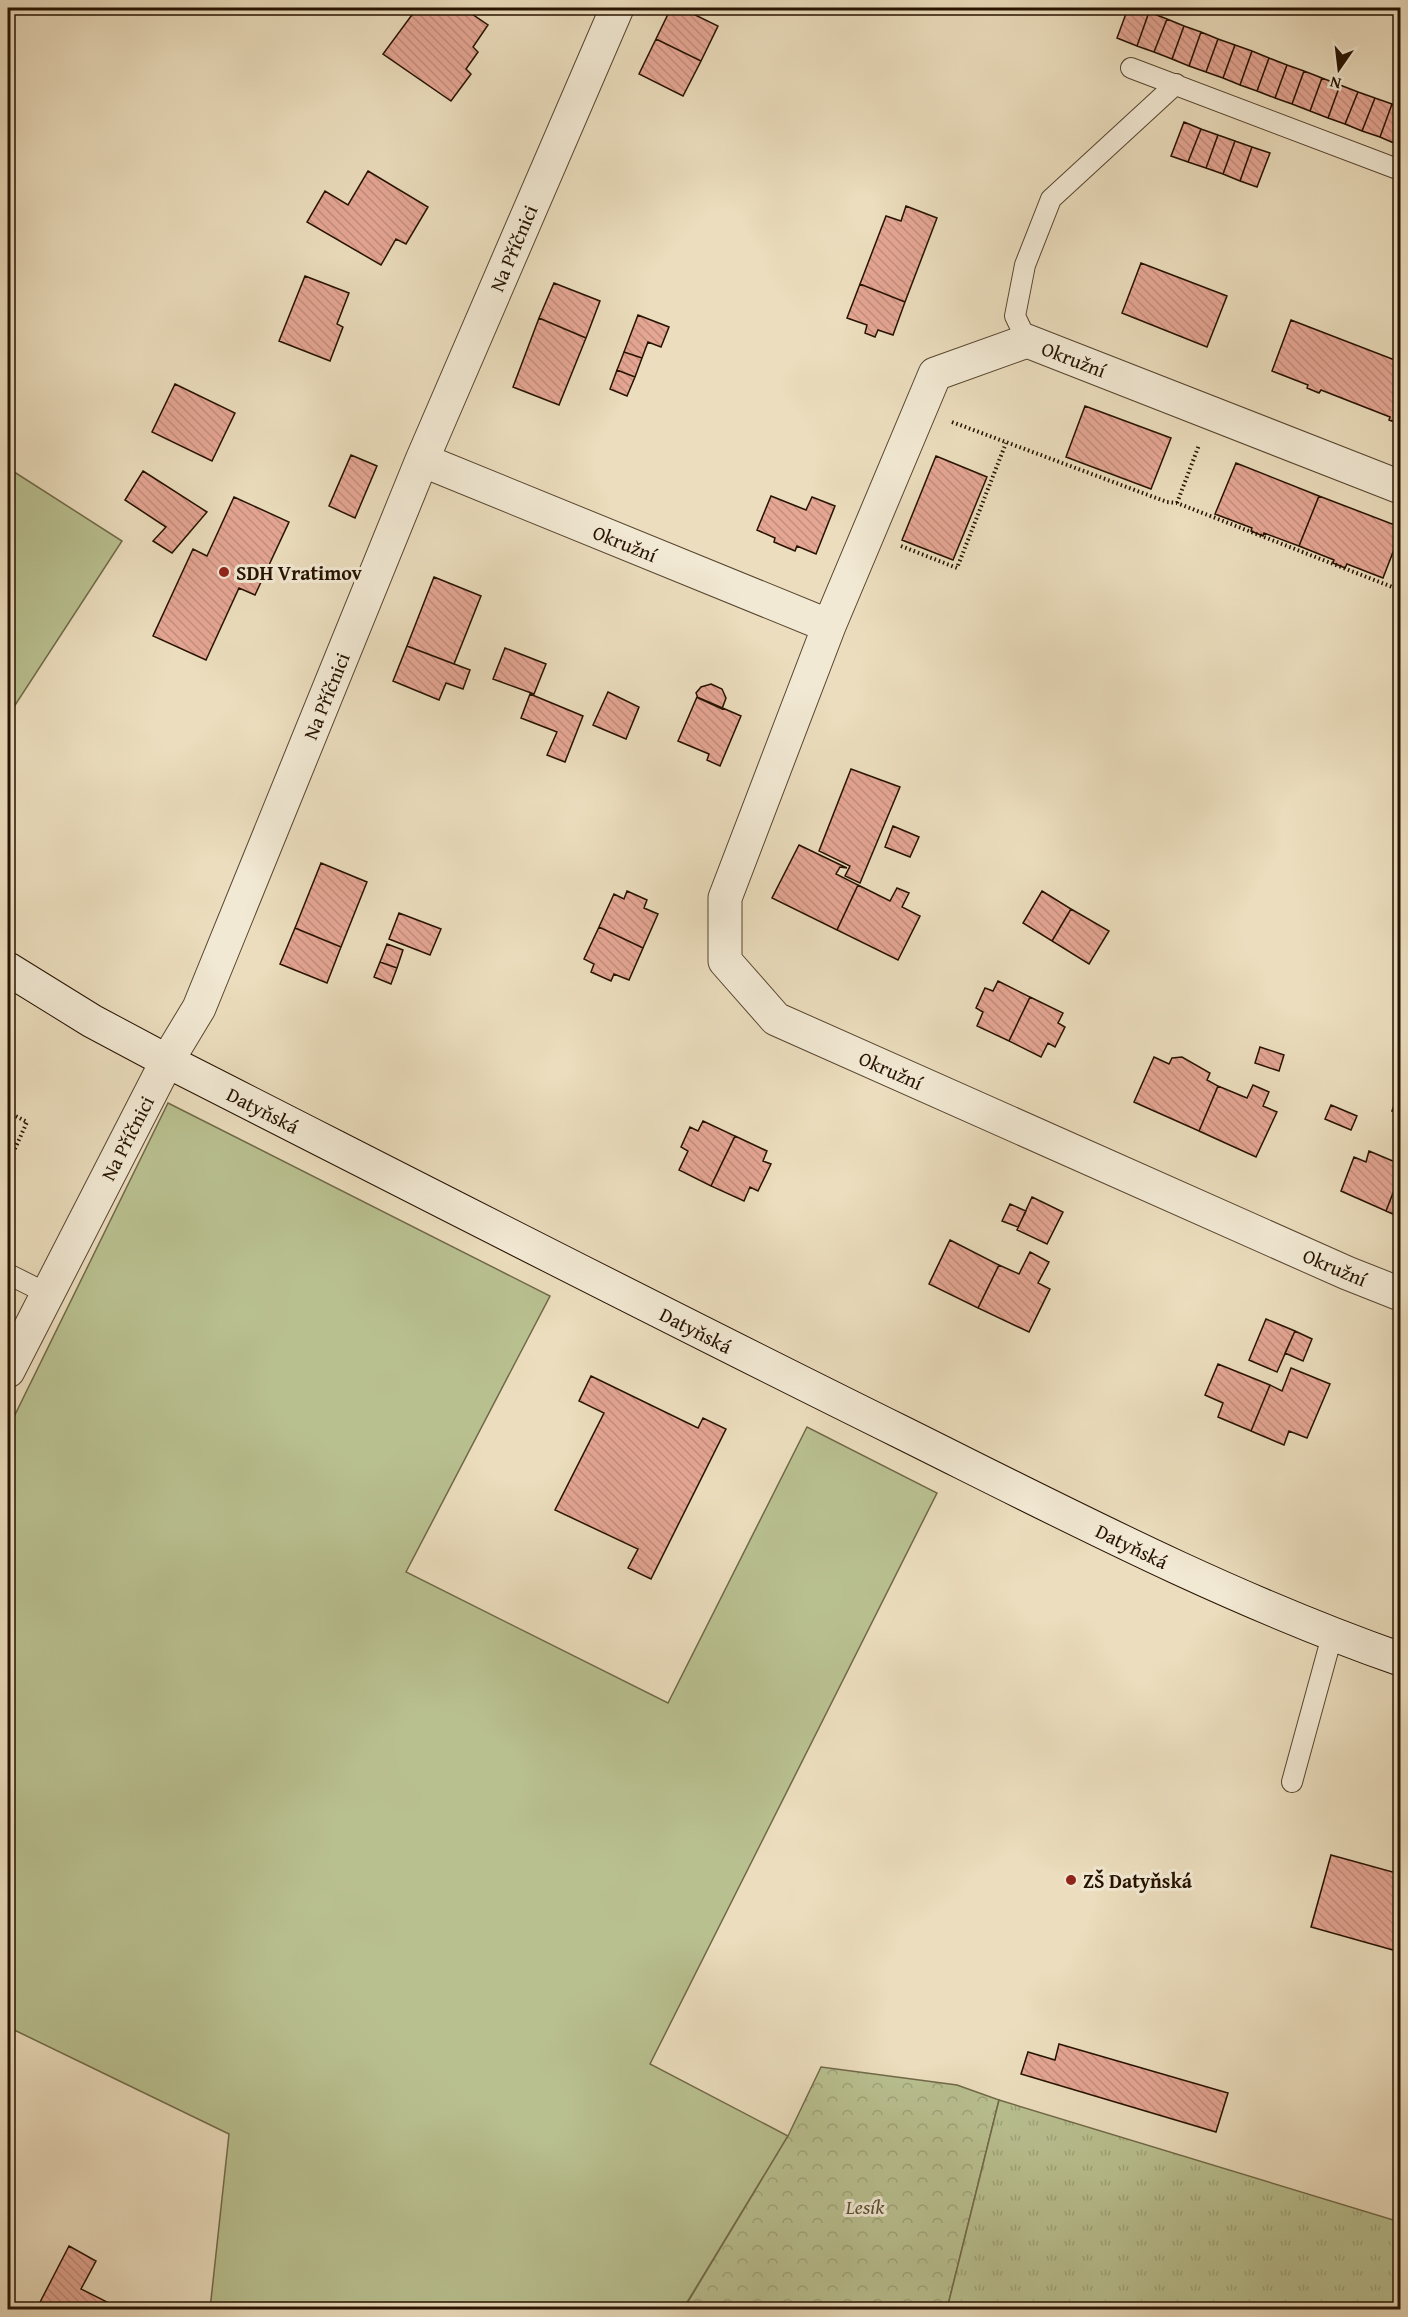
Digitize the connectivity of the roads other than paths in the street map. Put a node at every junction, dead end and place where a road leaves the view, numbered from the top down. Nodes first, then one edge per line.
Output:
1 (617, 8) edge
2 (1131, 68) dead end
3 (1176, 84) junction
4 (1401, 170) edge
5 (1027, 341) junction
6 (422, 460) junction
7 (1401, 487) edge
8 (829, 626) junction
9 (8, 969) edge
10 (167, 1061) junction
11 (8, 1274) edge
12 (46, 1293) junction
13 (1401, 1294) edge
14 (8, 1371) edge
15 (1332, 1635) junction
16 (1401, 1659) edge
17 (1292, 1782) dead end

1 - 6 street, Na Příčnici
2 - 3 lane
3 - 4 lane
3 - 5 lane
5 - 7 street, Okružní
5 - 8 street, Okružní
6 - 8 street, Okružní
6 - 10 street, Na Příčnici
8 - 13 street, Okružní
9 - 10 street, Datyňská
10 - 12 street, Na Příčnici
10 - 15 street, Datyňská
11 - 12 lane
12 - 14 street, Na Příčnici
15 - 16 street, Datyňská
15 - 17 lane

